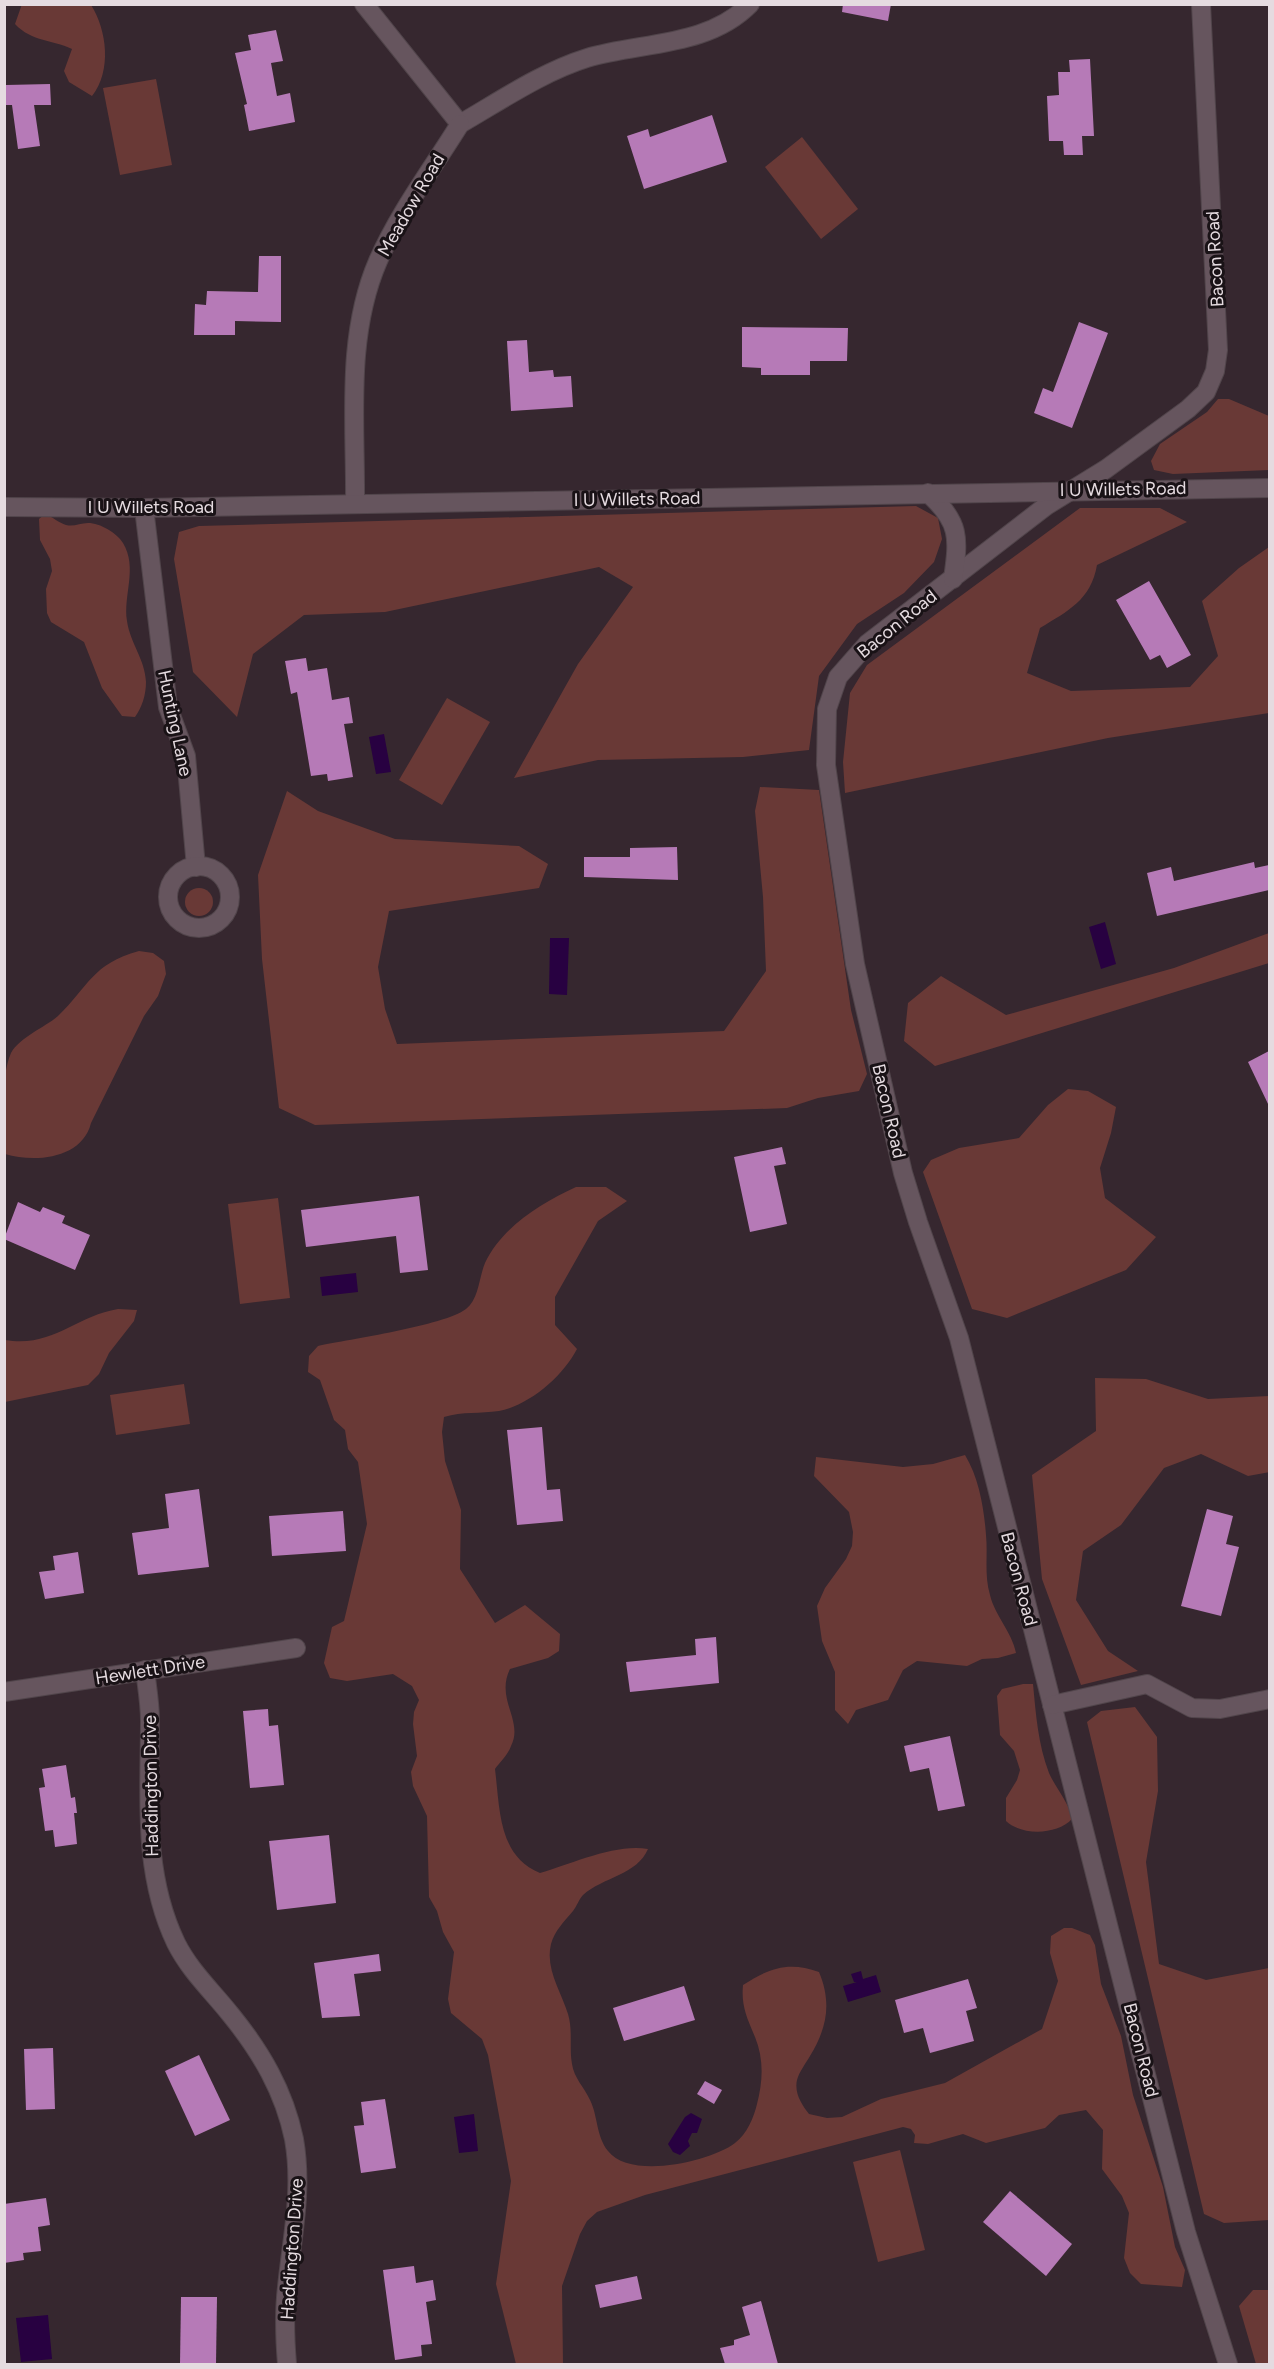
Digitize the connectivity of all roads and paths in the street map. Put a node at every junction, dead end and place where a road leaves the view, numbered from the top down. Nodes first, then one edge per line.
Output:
1 (364, 4) edge
2 (750, 4) edge
3 (1201, 4) edge
4 (460, 124) junction
5 (1269, 488) edge
6 (1074, 490) junction
7 (928, 493) junction
8 (355, 504) junction
9 (4, 507) edge
10 (144, 508) junction
11 (953, 579) junction
12 (196, 867) dead end
13 (296, 1648) dead end
14 (145, 1670) junction
15 (4, 1692) edge
16 (1269, 1699) edge
17 (1052, 1705) junction
18 (287, 2364) edge
19 (1228, 2364) edge

1 - 4 street
2 - 4 street, Meadow Road
3 - 6 street, Bacon Road
4 - 8 street, Meadow Road
5 - 6 street, I U Willets Road
6 - 7 street, I U Willets Road
6 - 11 street, Bacon Road
7 - 8 street, I U Willets Road
7 - 11 street
8 - 10 street, I U Willets Road
9 - 10 street, I U Willets Road
10 - 12 street, Hunting Lane
11 - 17 street, Bacon Road
13 - 14 street, Hewlett Drive
14 - 15 street, Hewlett Drive
14 - 18 street, Haddington Drive
16 - 17 street
17 - 19 street, Bacon Road

